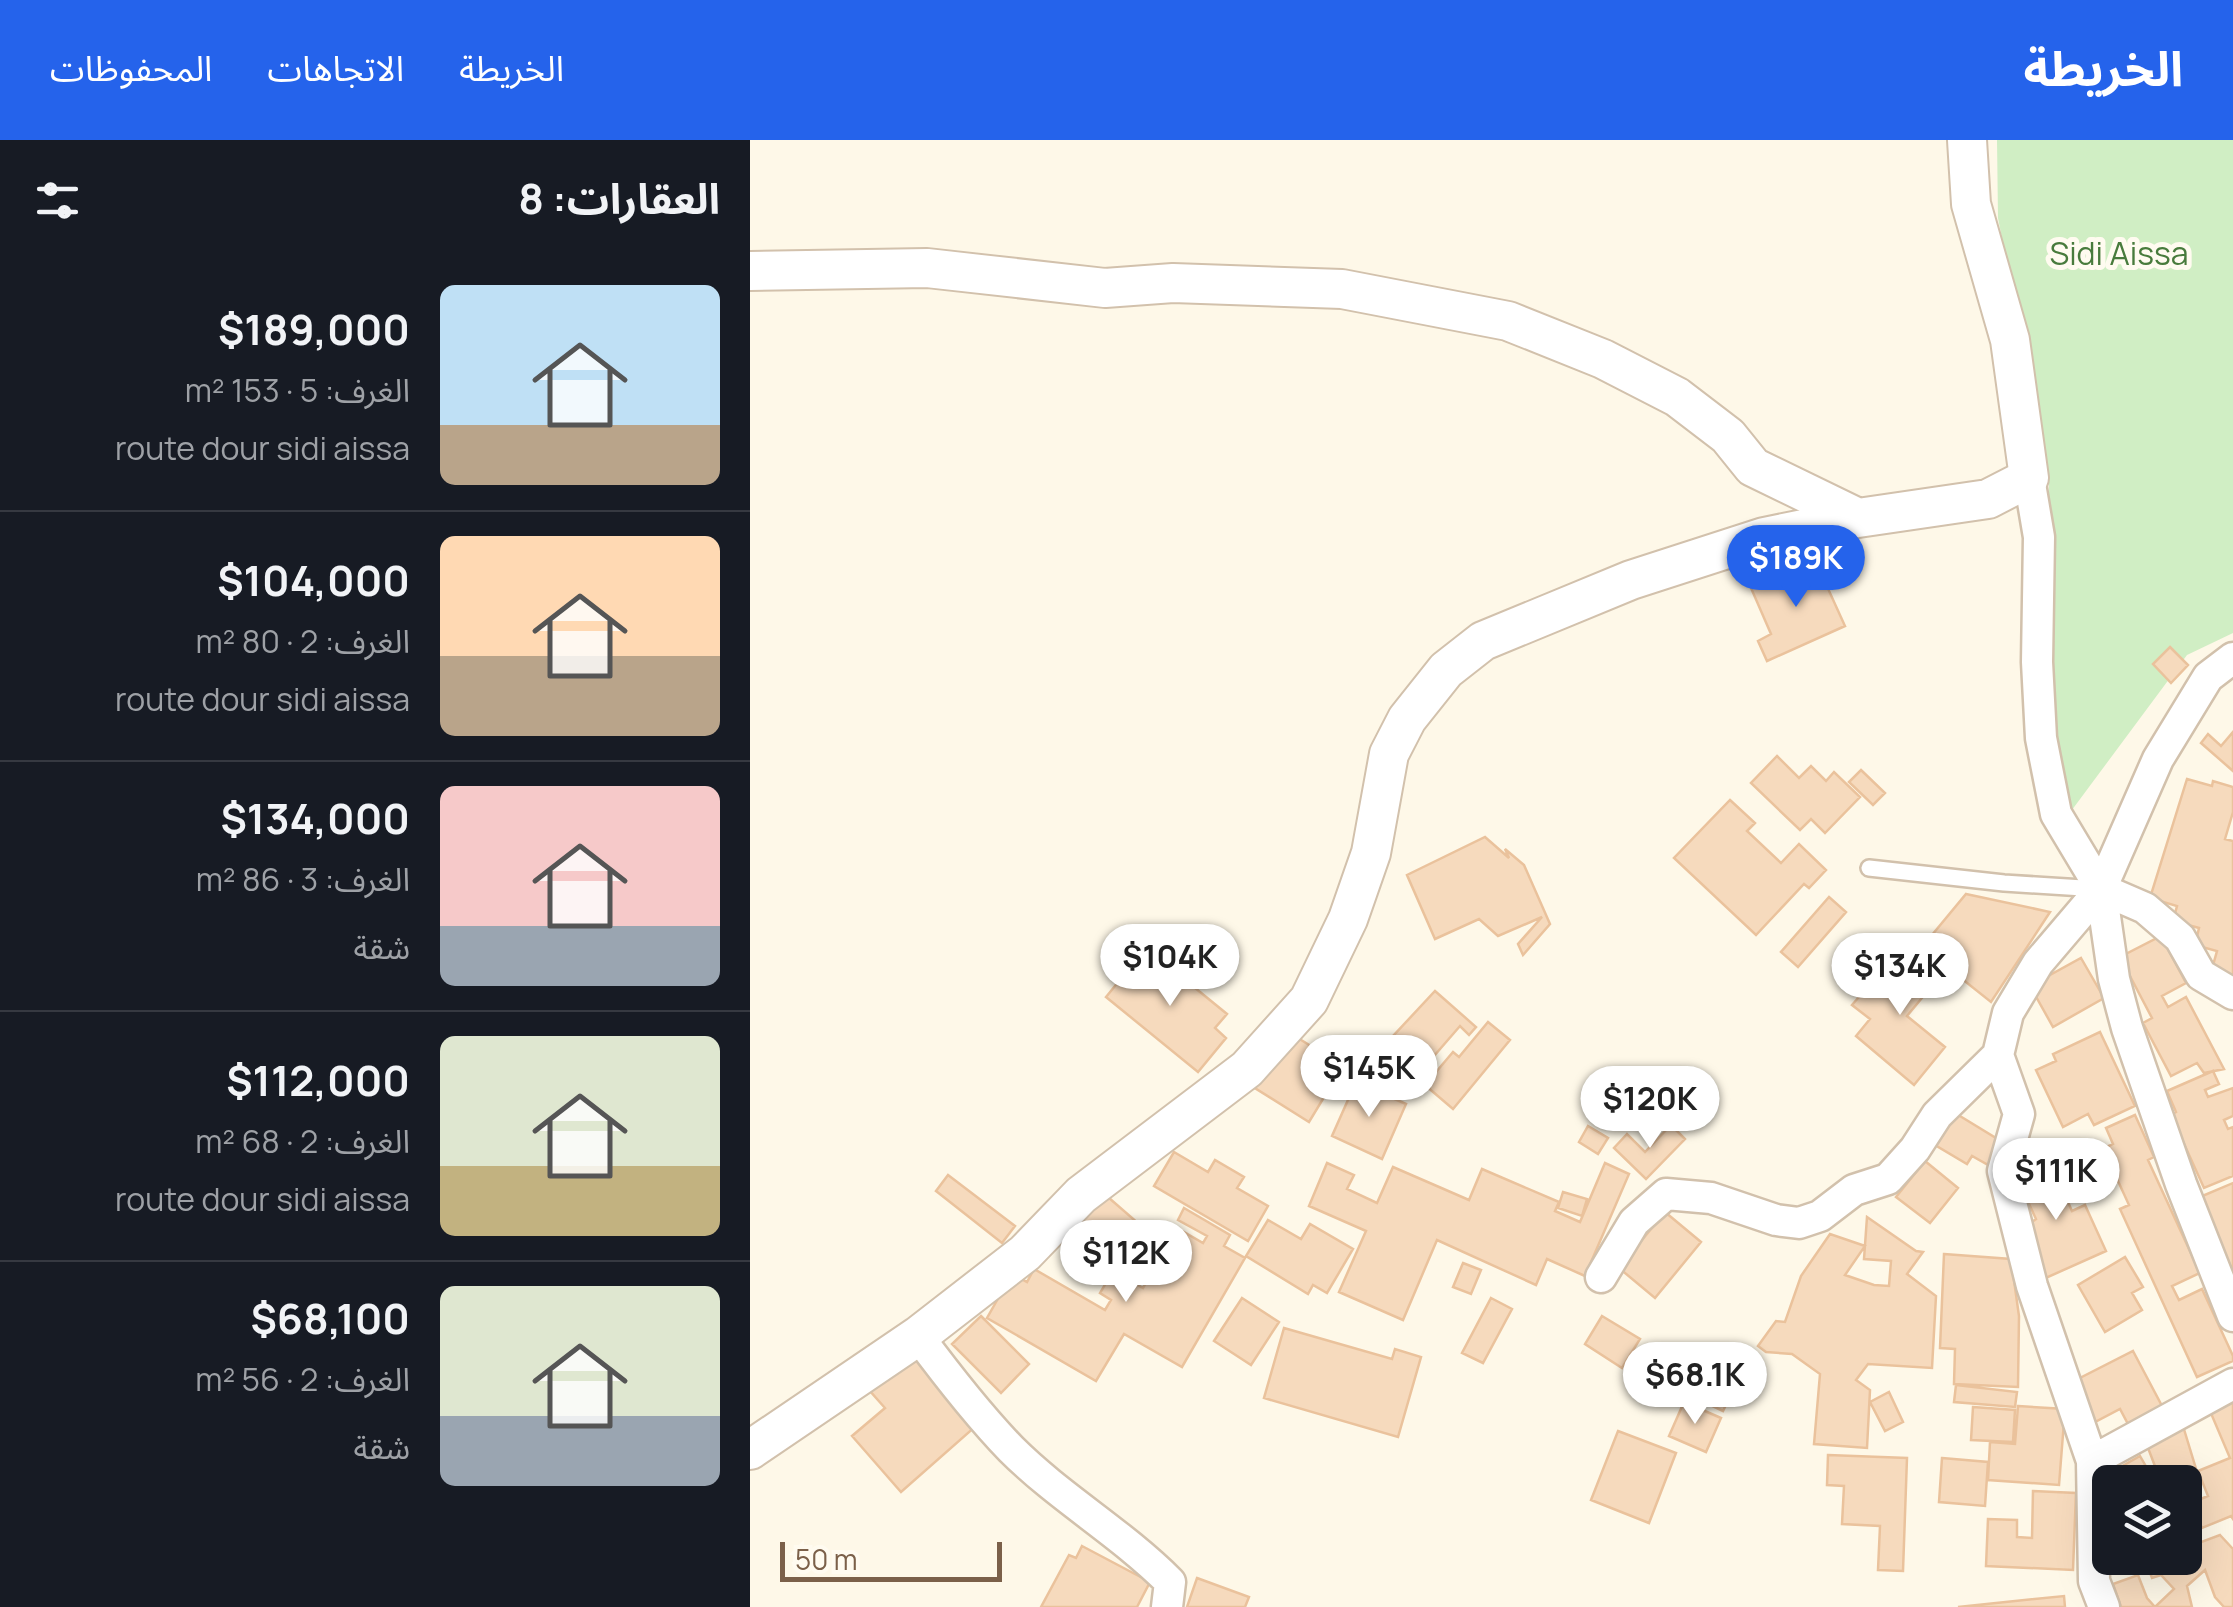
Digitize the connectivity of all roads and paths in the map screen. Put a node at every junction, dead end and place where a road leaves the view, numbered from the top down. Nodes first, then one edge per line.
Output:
1 (1966, 140) edge
2 (750, 271) edge
3 (2029, 478) junction
4 (1858, 518) junction
5 (2233, 658) edge
6 (1870, 868) dead end
7 (2101, 889) junction
8 (2233, 994) edge
9 (1998, 1055) junction
10 (1601, 1276) dead end
11 (2233, 1316) edge
12 (918, 1336) junction
13 (2233, 1384) edge
14 (750, 1450) edge
15 (2092, 1460) junction
16 (1167, 1607) edge
17 (2104, 1607) edge

1 - 3 street
2 - 4 street
3 - 4 street
3 - 7 street
4 - 12 street
5 - 7 street
6 - 7 lane
7 - 8 street
7 - 9 street
7 - 11 street
9 - 10 street
9 - 15 street
12 - 14 street
12 - 16 street
13 - 15 street
15 - 17 street

